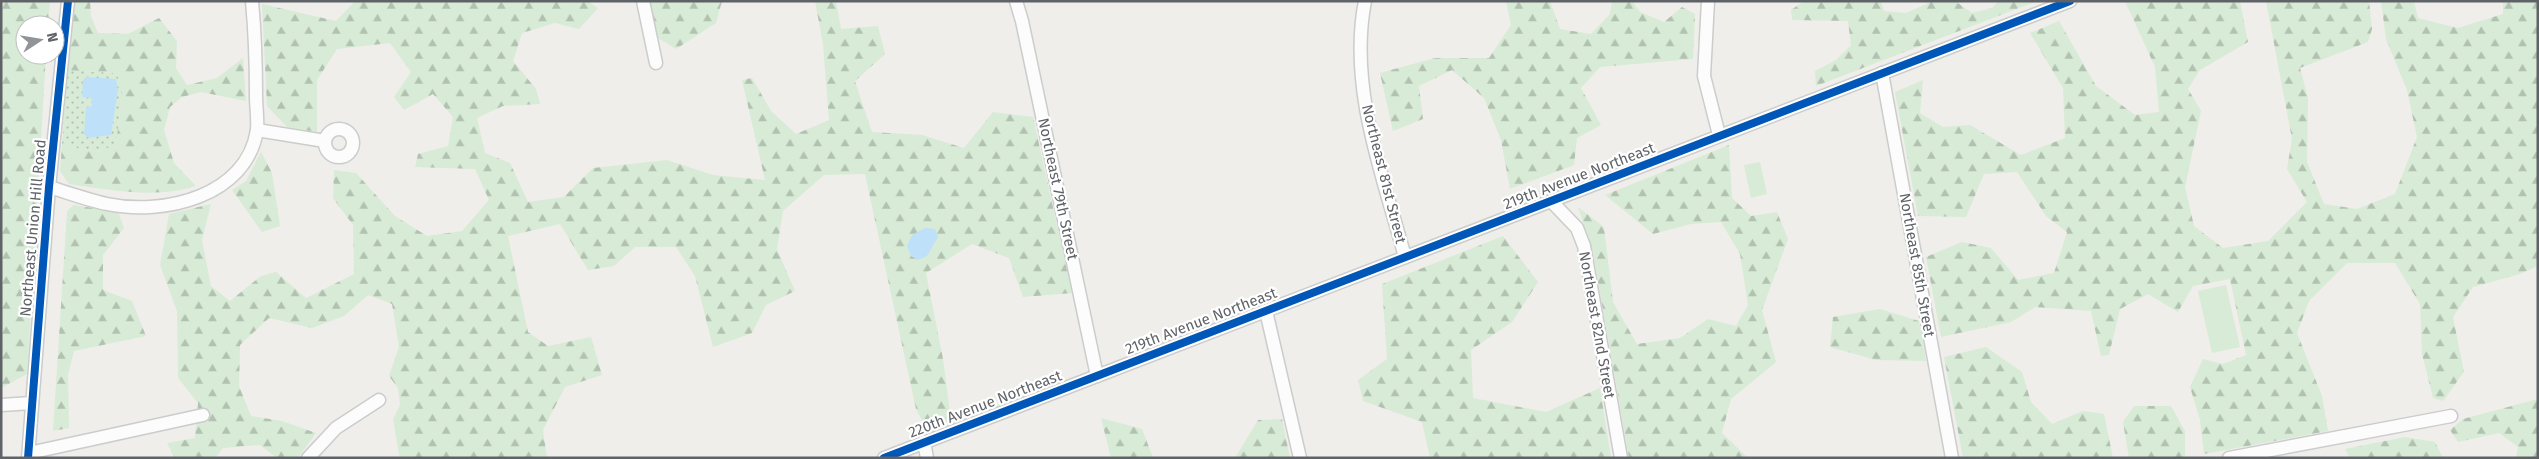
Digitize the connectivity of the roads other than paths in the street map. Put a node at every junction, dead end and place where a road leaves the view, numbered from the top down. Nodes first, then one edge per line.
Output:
1 (68, 1) edge
2 (252, 1) edge
3 (643, 1) edge
4 (1016, 1) edge
5 (1365, 1) edge
6 (1708, 1) edge
7 (2070, 1) edge
8 (656, 63) dead end
9 (1882, 73) junction
10 (257, 130) junction
11 (1719, 135) junction
12 (325, 141) dead end
13 (50, 187) junction
14 (1552, 202) junction
15 (1405, 258) junction
16 (1266, 311) junction
17 (1097, 376) junction
18 (379, 400) dead end
19 (32, 403) junction
20 (1, 405) edge
21 (203, 415) dead end
22 (2451, 416) dead end
23 (924, 442) junction
24 (28, 455) edge
25 (308, 458) edge
26 (884, 458) edge
27 (928, 458) edge
28 (1300, 458) edge
29 (1621, 458) edge
30 (1952, 458) edge
31 (2229, 458) edge

1 - 13 street, Northeast Union Hill Road
2 - 10 street
3 - 8 street
4 - 17 street, Northeast 79th Street
5 - 15 street, Northeast 81st Street
6 - 11 street
7 - 9 street, 219th Avenue Northeast
9 - 11 street, 219th Avenue Northeast
9 - 30 street, Northeast 85th Street
10 - 12 street
10 - 13 street
11 - 14 street, 219th Avenue Northeast
13 - 19 street, Northeast Union Hill Road
14 - 15 street, 219th Avenue Northeast
14 - 29 street, Northeast 82nd Street
15 - 16 street, 219th Avenue Northeast
16 - 17 street, 219th Avenue Northeast
16 - 28 street
17 - 23 street, 220th Avenue Northeast
18 - 25 street
19 - 20 street
19 - 24 street, Northeast Union Hill Road
21 - 24 street
22 - 31 street
23 - 26 street, 220th Avenue Northeast
23 - 27 street

